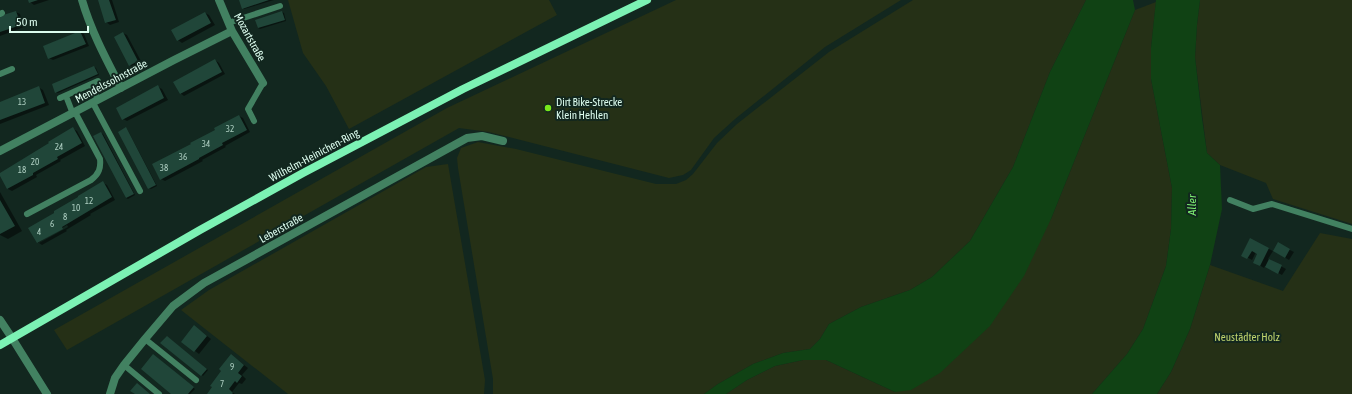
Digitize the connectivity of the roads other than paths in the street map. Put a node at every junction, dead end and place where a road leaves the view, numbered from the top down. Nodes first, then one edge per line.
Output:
1 (82, 0) edge
2 (219, 0) edge
3 (647, 0) edge
4 (280, 6) dead end
5 (228, 23) junction
6 (232, 31) junction
7 (12, 69) dead end
8 (0, 74) edge
9 (98, 80) dead end
10 (91, 84) junction
11 (263, 84) joint
12 (121, 88) junction
13 (96, 102) junction
14 (74, 113) junction
15 (254, 121) dead end
16 (503, 141) dead end
17 (0, 151) edge
18 (140, 191) dead end
19 (1230, 200) dead end
20 (27, 214) dead end
21 (1352, 229) edge
22 (0, 320) edge
23 (12, 338) junction
24 (145, 339) junction
25 (0, 345) edge
26 (124, 365) junction
27 (196, 380) dead end
28 (47, 394) edge
29 (110, 394) edge
30 (159, 394) edge

1 - 12 street
2 - 5 street, Mozartstraße
3 - 23 main road, Wilhelm-Heinichen-Ring
4 - 5 lane
5 - 6 street, Mozartstraße
6 - 11 street, Mozartstraße
6 - 12 street, Mendelssohnstraße
7 - 8 lane
9 - 10 lane
10 - 13 lane
10 - 14 lane
11 - 15 lane
12 - 13 street, Mendelssohnstraße
13 - 14 street, Mendelssohnstraße
13 - 18 lane
14 - 17 street, Mendelssohnstraße
14 - 20 lane
16 - 24 street, Leberstraße
19 - 21 lane
22 - 23 street
23 - 25 main road, Wilhelm-Heinichen-Ring
23 - 28 street
24 - 26 street, Leberstraße
24 - 27 lane
26 - 29 street, Leberstraße
26 - 30 lane

